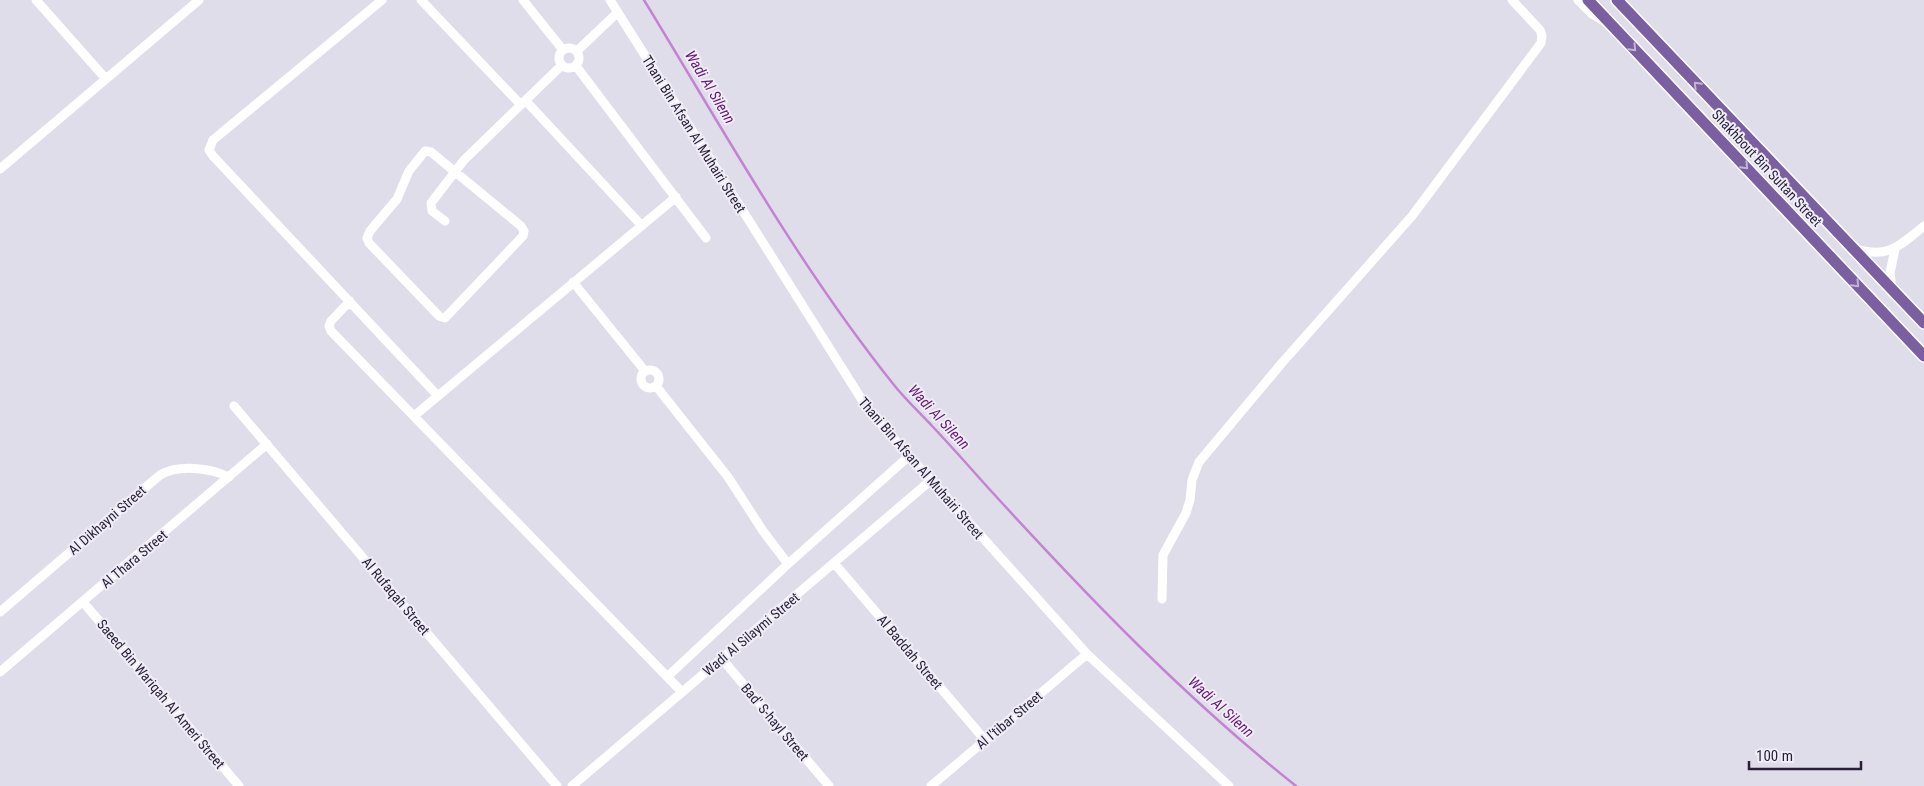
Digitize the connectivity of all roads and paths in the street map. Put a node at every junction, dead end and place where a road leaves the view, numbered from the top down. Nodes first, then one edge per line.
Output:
1 (36, 0) edge
2 (199, 0) edge
3 (382, 0) edge
4 (421, 0) edge
5 (522, 0) edge
6 (610, 0) edge
7 (1512, 0) edge
8 (1578, 0) edge
9 (1588, 0) edge
10 (1617, 0) edge
11 (617, 13) junction
12 (1612, 26) junction
13 (563, 50) junction
14 (577, 51) junction
15 (562, 65) junction
16 (576, 66) junction
17 (106, 78) junction
18 (524, 103) junction
19 (0, 169) edge
20 (454, 171) junction
21 (676, 197) junction
22 (445, 221) dead end
23 (642, 226) junction
24 (1924, 226) edge
25 (706, 238) dead end
26 (1852, 248) junction
27 (1895, 249) junction
28 (573, 282) junction
29 (1892, 289) junction
30 (350, 301) junction
31 (1924, 323) edge
32 (1924, 356) edge
33 (438, 396) junction
34 (234, 406) dead end
35 (414, 416) junction
36 (267, 444) junction
37 (908, 457) junction
38 (230, 477) junction
39 (930, 481) junction
40 (834, 563) junction
41 (788, 564) junction
42 (1162, 599) dead end
43 (83, 602) junction
44 (0, 612) edge
45 (1087, 654) junction
46 (722, 659) junction
47 (0, 672) edge
48 (667, 677) junction
49 (682, 692) junction
50 (985, 740) junction
51 (239, 786) edge
52 (557, 786) edge
53 (572, 786) edge
54 (829, 786) edge
55 (931, 786) edge
56 (1228, 786) edge

1 - 17 street
2 - 17 street
3 - 30 street
4 - 18 street
5 - 13 street
6 - 11 street, Thani Bin Afsan Al Muhairi Street
7 - 42 street
8 - 12 street
9 - 12 main road, Shakhbout Bin Sultan Street
26 -> 10 main road, Shakhbout Bin Sultan Street
11 - 14 street
11 - 37 street, Thani Bin Afsan Al Muhairi Street
12 -> 32 main road, Shakhbout Bin Sultan Street
13 - 14 street
13 - 15 street
14 - 16 street
15 - 16 street
15 - 18 street
16 - 21 street
17 - 19 street
18 - 20 street
18 - 23 street
20 - 20 street
20 - 22 street
21 - 23 street
21 - 25 street
23 - 28 street
24 - 27 street
26 - 27 street
26 - 29 main road, Shakhbout Bin Sultan Street
27 - 29 street
28 - 33 street
28 - 41 street
29 - 31 main road, Shakhbout Bin Sultan Street
30 - 33 street
30 - 35 street
33 - 35 street
34 - 36 street, Al Rufaqah Street
35 - 48 street
36 - 38 street, Al Thara Street
36 - 52 street, Al Rufaqah Street
37 - 39 street, Thani Bin Afsan Al Muhairi Street
37 - 41 street
38 - 43 street, Al Thara Street
38 - 44 street, Al Dikhayni Street
39 - 40 street, Wadi Al Silaymi Street
39 - 45 street, Thani Bin Afsan Al Muhairi Street
40 - 46 street, Wadi Al Silaymi Street
40 - 50 street, Al Baddah Street
41 - 48 street
43 - 47 street, Al Thara Street
43 - 51 street, Saeed Bin Wariqah Al Ameri Street
45 - 50 street, Al I'tibar Street
45 - 56 street, Thani Bin Afsan Al Muhairi Street
46 - 49 street, Wadi Al Silaymi Street
46 - 54 street, Bad' S-hayl Street
48 - 49 street
49 - 53 street, Wadi Al Silaymi Street
50 - 55 street, Al I'tibar Street

